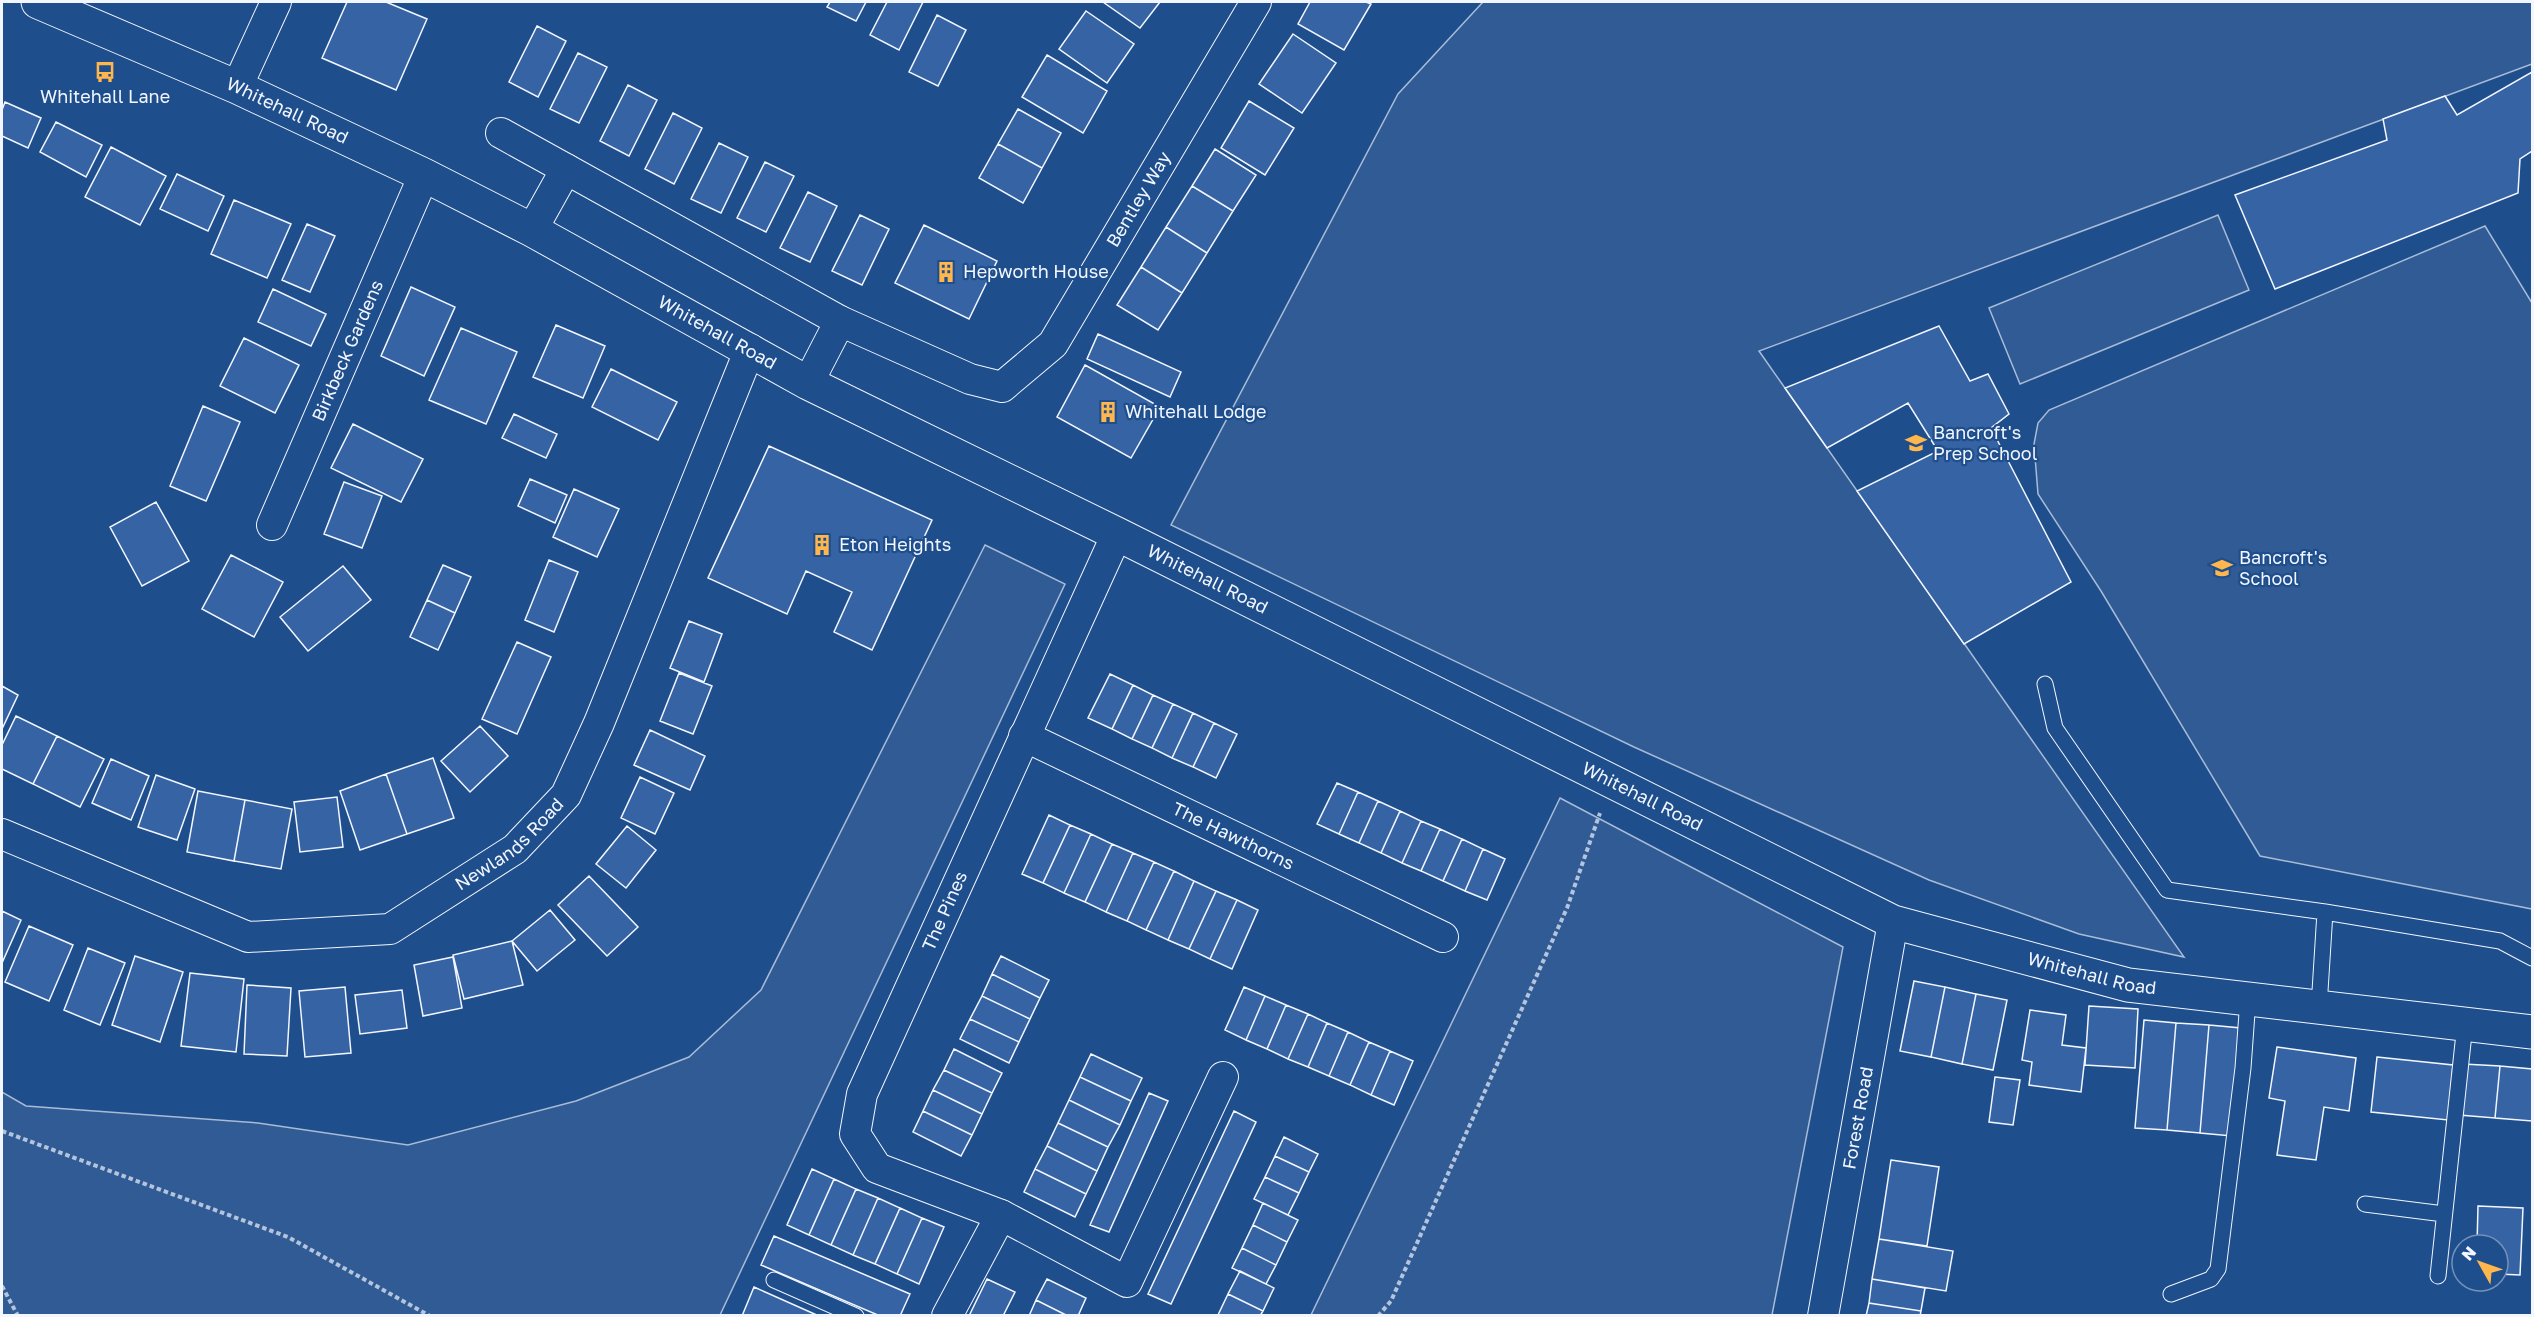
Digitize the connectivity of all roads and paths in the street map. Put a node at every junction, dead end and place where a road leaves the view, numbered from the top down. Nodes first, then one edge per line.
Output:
1 (38, 2) edge
2 (276, 2) edge
3 (1256, 2) edge
4 (237, 87) junction
5 (501, 134) dead end
6 (566, 169) junction
7 (424, 175) junction
8 (532, 230) junction
9 (840, 321) junction
10 (750, 350) junction
11 (808, 383) junction
12 (272, 525) dead end
13 (1117, 534) junction
14 (2045, 684) dead end
15 (1024, 736) junction
16 (1611, 782) junction
17 (2, 834) edge
18 (2325, 912) junction
19 (1893, 922) junction
20 (1443, 937) dead end
21 (2532, 958) edge
22 (2248, 999) junction
23 (2319, 1007) junction
24 (2465, 1024) junction
25 (2532, 1032) edge
26 (1222, 1077) dead end
27 (2, 1131) edge
28 (2365, 1204) dead end
29 (2444, 1214) junction
30 (1000, 1215) junction
31 (2438, 1276) dead end
32 (774, 1280) dead end
33 (2, 1286) edge
34 (2172, 1294) dead end
35 (18, 1316) edge
36 (430, 1316) edge
37 (856, 1316) edge
38 (947, 1316) edge
39 (1378, 1316) edge
40 (1824, 1316) edge

1 - 4 main road, Whitehall Road
2 - 4 street
3 - 9 street, Bentley Way
4 - 7 main road, Whitehall Road
5 - 6 street
6 - 8 street
6 - 9 street
7 - 8 main road, Whitehall Road
7 - 12 street, Birkbeck Gardens
8 - 10 main road, Whitehall Road
9 - 11 street
10 - 11 main road, Whitehall Road
10 - 17 street, Newlands Road
11 - 13 main road, Whitehall Road
13 - 15 street, The Pines
13 - 16 main road, Whitehall Road
14 - 18 lane
15 - 20 street, The Hawthorns
15 - 30 street, The Pines
16 - 19 main road, Whitehall Road
16 - 39 path
18 - 21 lane
18 - 23 lane
19 - 22 main road, Whitehall Road
19 - 40 street, Forest Road
22 - 23 main road, Whitehall Road
22 - 34 lane
23 - 24 main road, Whitehall Road
24 - 25 main road, Whitehall Road
24 - 29 lane
26 - 30 street, The Pines
27 - 36 path
28 - 29 lane
29 - 31 lane
30 - 38 street
32 - 37 lane
33 - 35 path

